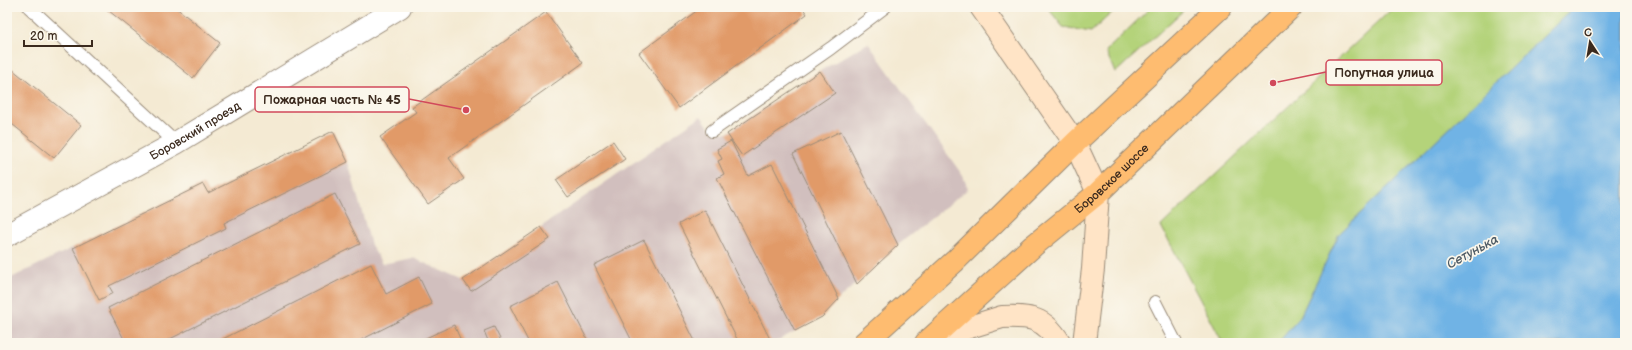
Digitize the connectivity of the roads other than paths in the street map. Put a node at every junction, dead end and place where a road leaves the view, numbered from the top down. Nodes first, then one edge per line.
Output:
1 (29, 7) edge
2 (400, 7) edge
3 (885, 7) edge
4 (981, 7) edge
5 (1221, 7) edge
6 (1291, 7) edge
7 (712, 131) dead end
8 (176, 143) junction
9 (1075, 143) junction
10 (1098, 192) junction
11 (7, 235) edge
12 (1155, 302) dead end
13 (929, 341) edge
14 (864, 343) edge
15 (1060, 343) edge
16 (1084, 343) edge
17 (1176, 343) edge

1 - 8 lane
2 - 8 street, Боровский проезд
3 - 7 lane
4 - 9 main road
5 - 9 main road
6 - 10 main road, Боровское шоссе
8 - 11 street, Боровский проезд
9 - 10 main road
9 - 14 main road
10 - 13 main road, Боровское шоссе
10 - 16 main road
12 - 17 lane
13 - 15 main road

